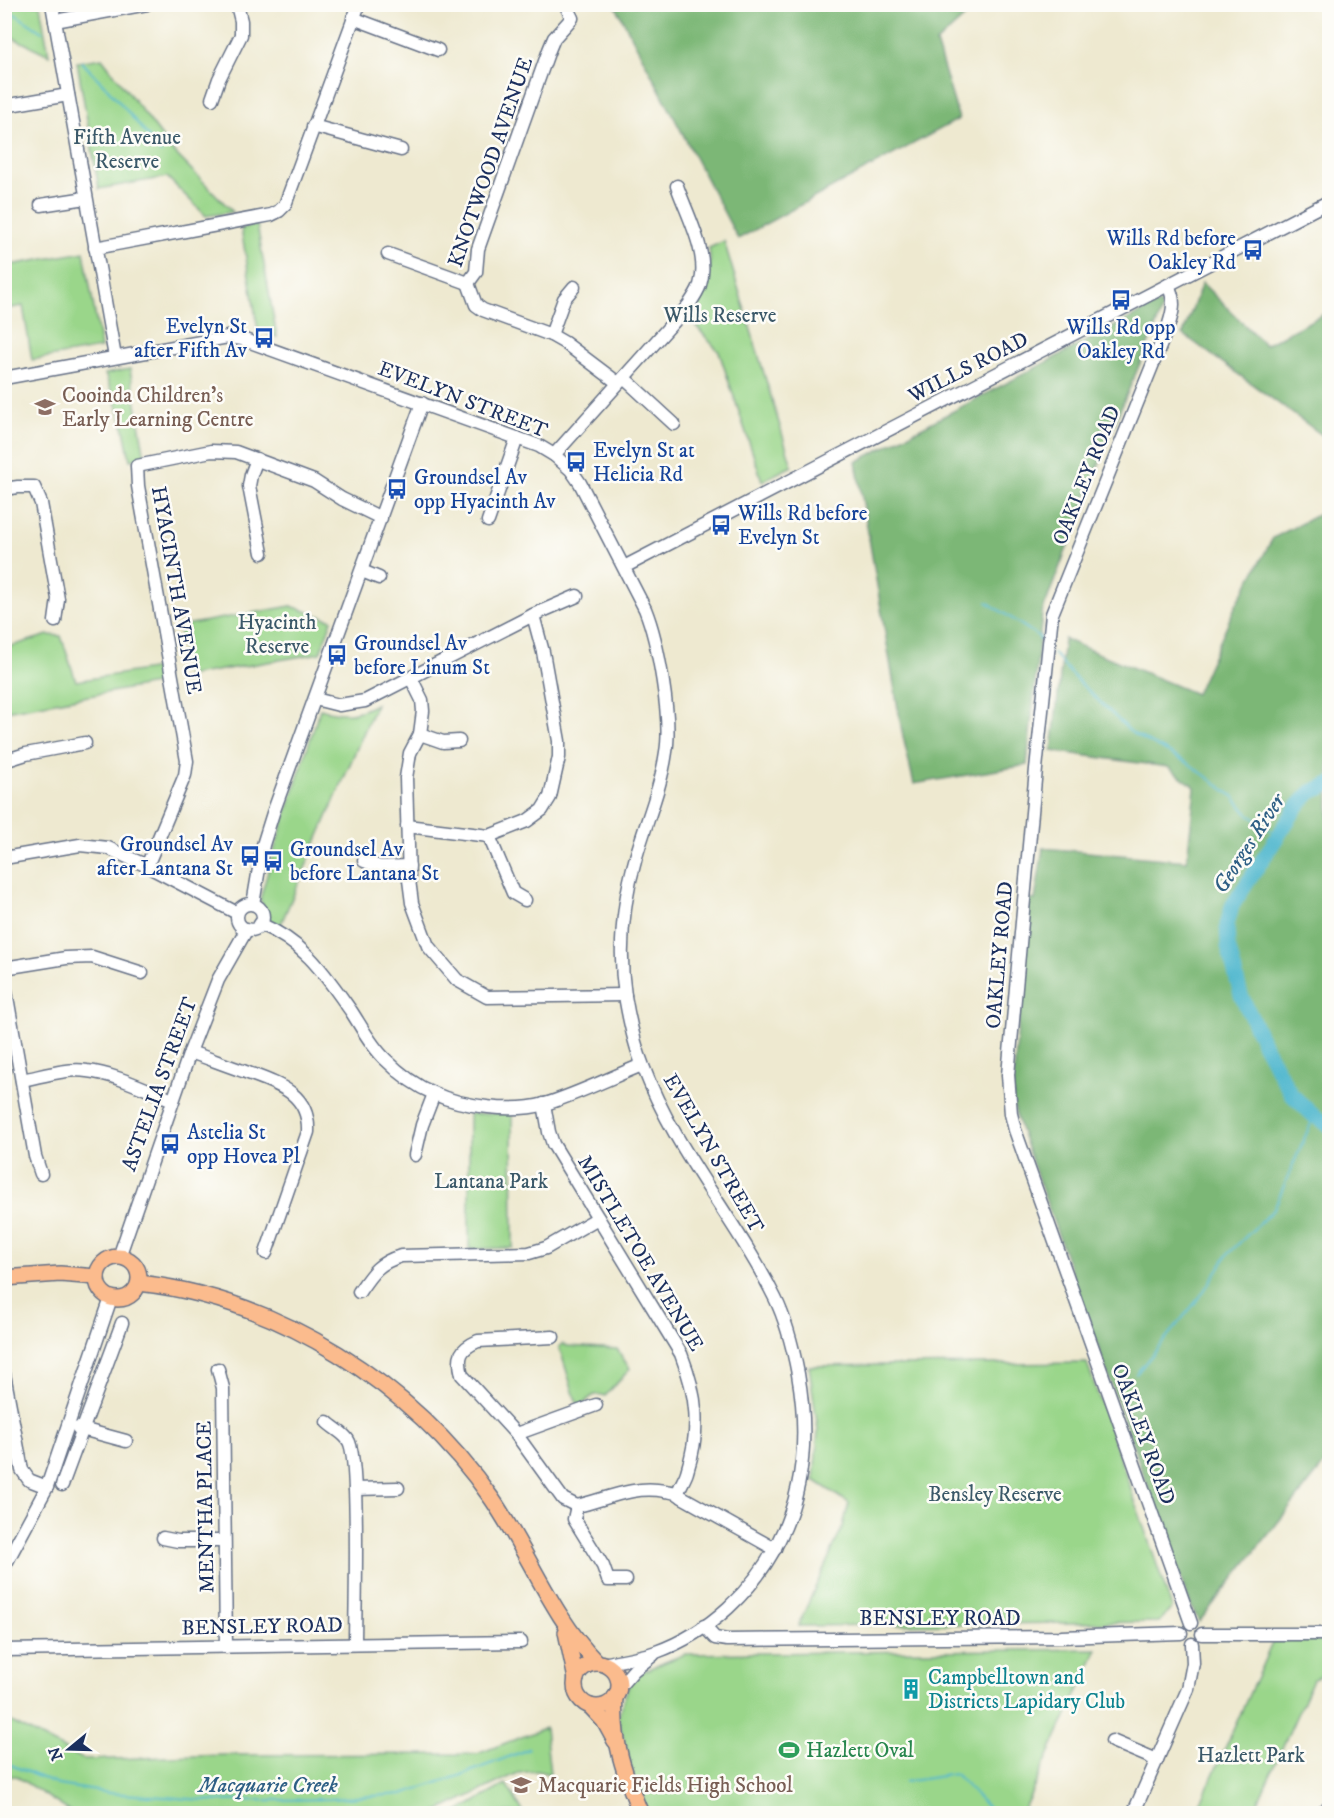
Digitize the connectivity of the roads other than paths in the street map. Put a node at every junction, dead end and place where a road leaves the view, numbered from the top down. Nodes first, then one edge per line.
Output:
1 (52, 4) edge
2 (147, 4) edge
3 (358, 4) edge
4 (565, 4) edge
5 (234, 5) edge
6 (353, 18) junction
7 (55, 21) junction
8 (438, 50) dead end
9 (68, 94) junction
10 (212, 99) dead end
11 (4, 106) edge
12 (313, 126) junction
13 (401, 150) dead end
14 (677, 186) dead end
15 (86, 198) junction
16 (1329, 201) edge
17 (41, 205) dead end
18 (95, 248) junction
19 (388, 254) dead end
20 (468, 283) junction
21 (1168, 285) junction
22 (574, 286) dead end
23 (551, 335) junction
24 (115, 357) junction
25 (4, 378) edge
26 (621, 381) junction
27 (422, 403) junction
28 (674, 424) dead end
29 (517, 438) junction
30 (554, 455) junction
31 (257, 459) junction
32 (4, 489) edge
33 (381, 518) junction
34 (488, 520) dead end
35 (262, 553) dead end
36 (624, 567) junction
37 (362, 571) junction
38 (379, 578) dead end
39 (577, 596) dead end
40 (533, 615) junction
41 (55, 621) dead end
42 (411, 678) junction
43 (315, 699) junction
44 (420, 734) junction
45 (459, 741) dead end
46 (85, 743) dead end
47 (4, 761) edge
48 (407, 826) junction
49 (489, 836) junction
50 (4, 858) edge
51 (364, 861) dead end
52 (147, 866) junction
53 (409, 866) junction
54 (525, 900) dead end
55 (253, 904) junction
56 (237, 914) junction
57 (260, 924) junction
58 (247, 929) junction
59 (4, 968) edge
60 (142, 973) dead end
61 (4, 980) edge
62 (625, 995) junction
63 (190, 1052) junction
64 (642, 1065) junction
65 (22, 1080) junction
66 (434, 1094) junction
67 (172, 1100) junction
68 (544, 1104) junction
69 (415, 1155) dead end
70 (41, 1174) dead end
71 (597, 1218) junction
72 (266, 1254) dead end
73 (119, 1257) junction
74 (97, 1277) junction
75 (4, 1278) edge
76 (138, 1283) junction
77 (359, 1292) dead end
78 (111, 1298) junction
79 (122, 1323) dead end
80 (553, 1337) dead end
81 (218, 1369) dead end
82 (4, 1374) edge
83 (596, 1405) dead end
84 (327, 1422) dead end
85 (68, 1428) junction
86 (83, 1429) junction
87 (516, 1434) junction
88 (126, 1441) dead end
89 (62, 1485) dead end
90 (47, 1487) junction
91 (398, 1488) dead end
92 (355, 1489) junction
93 (678, 1493) junction
94 (577, 1506) junction
95 (163, 1538) dead end
96 (224, 1541) junction
97 (775, 1550) junction
98 (4, 1567) edge
99 (626, 1580) dead end
100 (563, 1620) junction
101 (1191, 1623) junction
102 (704, 1626) junction
103 (1181, 1633) junction
104 (1202, 1634) junction
105 (1329, 1634) edge
106 (521, 1642) dead end
107 (355, 1644) junction
108 (1192, 1644) junction
109 (226, 1647) junction
110 (4, 1650) edge
111 (656, 1652) junction
112 (600, 1664) junction
113 (576, 1678) junction
114 (617, 1692) junction
115 (590, 1706) junction
116 (1112, 1741) dead end
117 (617, 1746) junction
118 (1156, 1760) junction
119 (1329, 1806) edge
120 (641, 1814) edge
121 (1133, 1814) edge
122 (1321, 1814) edge

1 - 7 street
2 - 7 street
3 - 6 street
4 - 20 street, KNOTWOOD AVENUE
5 - 10 street
6 - 8 street
6 - 12 street
7 - 9 street
9 - 11 street
9 - 15 street
12 - 13 street
12 - 18 street
14 - 26 street
15 - 17 street
15 - 18 street
16 - 21 street, WILLS ROAD
18 - 24 street
19 - 20 street
20 - 23 street, KNOTWOOD AVENUE
21 - 36 street, WILLS ROAD
21 - 101 street, OAKLEY ROAD
22 - 23 street
23 - 26 street, KNOTWOOD AVENUE
24 - 25 street, EVELYN STREET
24 - 27 street, EVELYN STREET
26 - 28 street, KNOTWOOD AVENUE
26 - 30 street
27 - 29 street, EVELYN STREET
27 - 33 street
29 - 30 street, EVELYN STREET
29 - 34 street
30 - 36 street, EVELYN STREET
31 - 33 street, HYACINTH AVENUE
31 - 35 street
31 - 52 street, HYACINTH AVENUE
32 - 41 street
33 - 37 street
36 - 62 street, EVELYN STREET
37 - 38 street
37 - 43 street
39 - 40 street
40 - 42 street
40 - 49 street
42 - 43 street
42 - 44 street
43 - 55 street
44 - 45 street
44 - 48 street
46 - 47 street
48 - 49 street
48 - 53 street
49 - 54 street
50 - 52 street
51 - 53 street
52 - 56 street
53 - 62 street
55 - 56 street
55 - 57 street
56 - 58 street
57 - 58 street
57 - 66 street
58 - 63 street, ASTELIA STREET
59 - 60 street
61 - 65 street
62 - 64 street, EVELYN STREET
63 - 67 street, ASTELIA STREET
63 - 72 street
64 - 68 street
64 - 97 street, EVELYN STREET
65 - 67 street
65 - 70 street
66 - 68 street
66 - 69 street
67 - 73 street, ASTELIA STREET
68 - 71 street, MISTLETOE AVENUE
71 - 77 street
71 - 93 street, MISTLETOE AVENUE
73 - 74 main road
73 - 76 main road
74 - 75 main road
74 - 78 main road
76 - 78 main road
76 - 100 main road
78 - 85 street
79 - 86 street
80 - 87 street
81 - 96 street, MENTHA PLACE
82 - 90 street
83 - 87 street
84 - 92 street
85 - 86 street
85 - 90 street
86 - 88 street
86 - 89 street
87 - 94 street
90 - 98 street
91 - 92 street
92 - 107 street
93 - 94 street
93 - 97 street
94 - 99 street
95 - 96 street
96 - 109 street, MENTHA PLACE
97 - 102 street, EVELYN STREET
100 - 112 main road
100 - 113 main road
101 - 103 street
101 - 104 street
102 - 103 street, BENSLEY ROAD
102 - 111 street, EVELYN STREET
103 - 108 street
104 - 105 street
104 - 108 street
106 - 107 street, BENSLEY ROAD
107 - 109 street, BENSLEY ROAD
108 - 118 street
109 - 110 street, BENSLEY ROAD
111 - 112 street, EVELYN STREET
111 - 114 street, EVELYN STREET
112 - 113 main road
112 - 114 main road
113 - 115 main road
114 - 115 main road
114 - 117 main road
115 - 117 main road
116 - 118 street
117 - 120 main road
118 - 121 street
119 - 122 street

